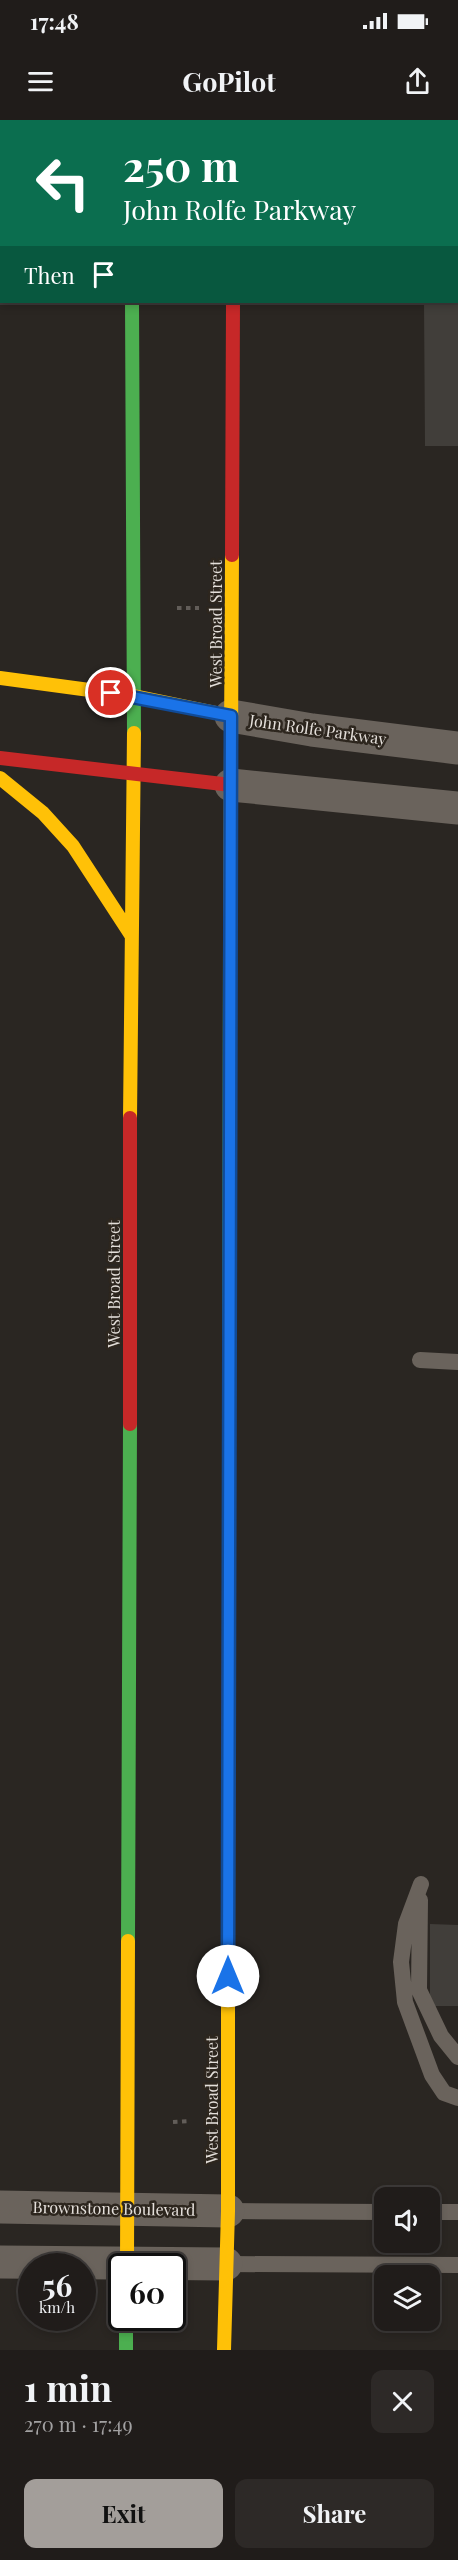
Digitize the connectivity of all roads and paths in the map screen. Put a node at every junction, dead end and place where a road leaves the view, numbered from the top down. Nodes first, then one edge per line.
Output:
1 (132, 303) edge
2 (233, 303) edge
3 (177, 608) dead end
4 (199, 609) dead end
5 (0, 678) edge
6 (134, 696) junction
7 (231, 716) junction
8 (458, 748) edge
9 (0, 758) edge
10 (134, 773) junction
11 (0, 778) edge
12 (231, 785) junction
13 (458, 808) edge
14 (131, 935) junction
15 (420, 1360) dead end
16 (458, 1362) edge
17 (458, 2057) edge
18 (458, 2098) edge
19 (191, 2121) dead end
20 (173, 2122) dead end
21 (0, 2206) edge
22 (127, 2208) junction
23 (228, 2211) junction
24 (374, 2212) edge
25 (440, 2212) edge
26 (458, 2212) edge
27 (127, 2253) edge
28 (0, 2262) edge
29 (186, 2264) edge
30 (226, 2264) junction
31 (108, 2265) edge
32 (458, 2265) edge
33 (126, 2331) edge
34 (126, 2350) edge
35 (224, 2350) edge

1 - 6 main road, West Broad Street
2 - 7 main road, West Broad Street
3 - 4 path
5 - 6 main road, John Rolfe Parkway
6 - 7 main road, John Rolfe Parkway
6 - 10 main road, West Broad Street
7 - 8 street, John Rolfe Parkway
7 - 12 main road, West Broad Street
9 - 10 main road
10 - 12 main road
10 - 14 main road, West Broad Street
11 - 14 main road
12 - 13 street
12 - 23 main road, West Broad Street
14 - 22 main road, West Broad Street
15 - 16 lane
17 - 18 lane
19 - 20 path
21 - 22 street, Brownstone Boulevard
22 - 23 street, Brownstone Boulevard
22 - 27 main road, West Broad Street
23 - 24 lane
23 - 30 main road, West Broad Street
25 - 26 lane
28 - 31 street
29 - 30 street
30 - 32 lane
30 - 35 main road, West Broad Street
33 - 34 main road

